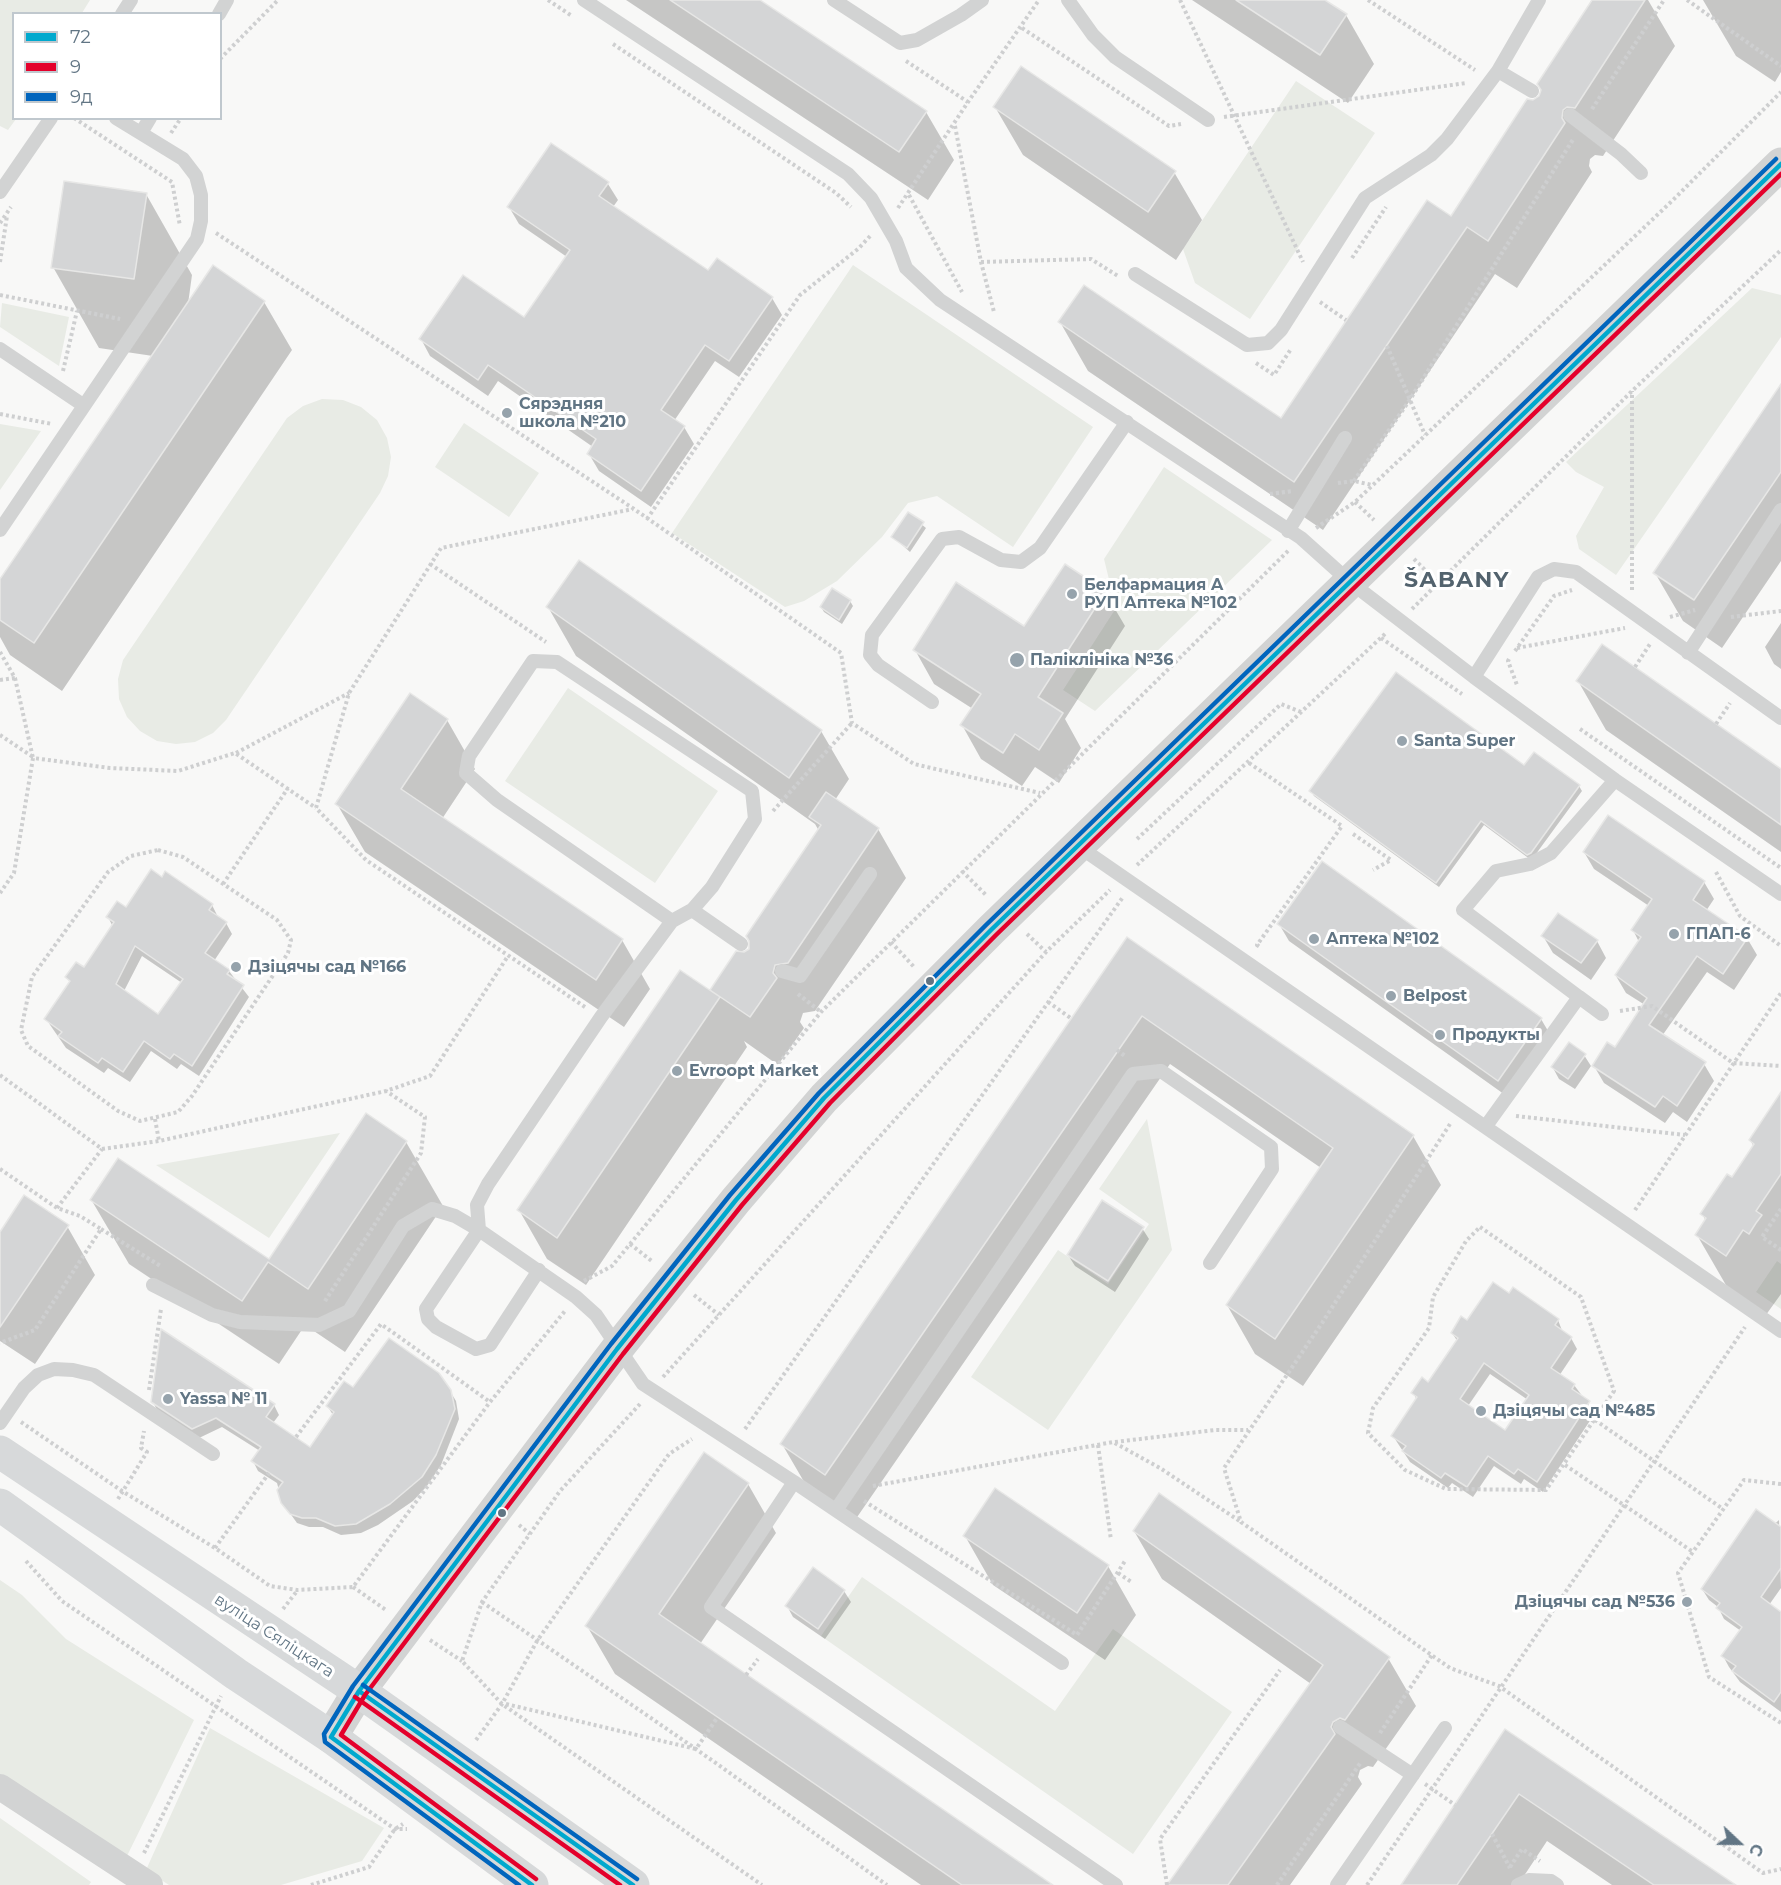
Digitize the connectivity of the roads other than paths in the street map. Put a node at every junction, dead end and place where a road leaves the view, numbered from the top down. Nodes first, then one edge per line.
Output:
1 (584, 0) edge
2 (834, 0) edge
3 (982, 0) edge
4 (1068, 0) edge
5 (1539, 0) edge
6 (1494, 75) junction
7 (1532, 91) dead end
8 (1570, 115) dead end
9 (49, 120) edge
10 (119, 120) edge
11 (149, 120) edge
12 (1208, 120) road end
13 (141, 133) junction
14 (1781, 164) edge
15 (6, 170) edge
16 (1641, 173) dead end
17 (0, 192) edge
18 (1135, 274) dead end
19 (0, 350) edge
20 (83, 405) junction
21 (1127, 422) junction
22 (1345, 438) dead end
23 (1781, 510) edge
24 (0, 530) edge
25 (1294, 535) junction
26 (1350, 582) junction
27 (1688, 653) junction
28 (1474, 677) junction
29 (932, 702) dead end
30 (1781, 718) edge
31 (1615, 780) junction
32 (1078, 846) junction
33 (870, 874) dead end
34 (1781, 894) edge
35 (692, 910) junction
36 (672, 921) junction
37 (741, 944) dead end
38 (782, 971) dead end
39 (1579, 997) junction
40 (1602, 1014) road end
41 (1486, 1126) junction
42 (479, 1230) junction
43 (1210, 1263) dead end
44 (538, 1270) junction
45 (158, 1287) road end
46 (1781, 1330) edge
47 (617, 1349) junction
48 (4, 1418) edge
49 (0, 1452) edge
50 (213, 1454) dead end
51 (795, 1482) junction
52 (0, 1505) edge
53 (836, 1510) junction
54 (1062, 1663) dead end
55 (359, 1691) junction
56 (1340, 1727) dead end
57 (1445, 1728) dead end
58 (331, 1737) junction
59 (1413, 1775) junction
60 (0, 1787) edge
61 (136, 1881) edge
62 (532, 1885) edge
63 (633, 1885) edge
64 (1116, 1885) edge
65 (1337, 1885) edge
66 (1518, 1885) edge
67 (1557, 1885) edge

1 - 21 lane
2 - 3 lane
4 - 12 lane
5 - 6 lane
6 - 7 lane
6 - 18 lane
8 - 16 lane
9 - 15 lane
10 - 13 lane
11 - 13 lane
13 - 20 lane
14 - 26 street
15 - 17 lane
19 - 20 lane
20 - 24 lane
21 - 25 lane
21 - 29 lane
22 - 25 lane
23 - 27 lane
25 - 26 lane
26 - 28 lane
26 - 32 street
27 - 28 lane
27 - 30 lane
28 - 31 lane
31 - 34 lane
31 - 39 lane
32 - 41 lane
32 - 47 street
33 - 38 lane
35 - 36 lane
35 - 36 lane
35 - 37 lane
36 - 42 lane
39 - 40 lane
39 - 41 lane
41 - 46 lane
42 - 44 lane
42 - 44 lane
42 - 45 lane
43 - 53 lane
44 - 47 lane
47 - 51 lane
47 - 55 street
48 - 50 lane
49 - 55 main road, вуліца Сяліцкага
51 - 53 lane
51 - 64 lane
52 - 58 main road
53 - 54 lane
55 - 58 street
55 - 63 main road, вуліца Сяліцкага
56 - 59 lane
57 - 59 lane
58 - 62 main road
59 - 65 lane
60 - 61 street
66 - 67 lane

